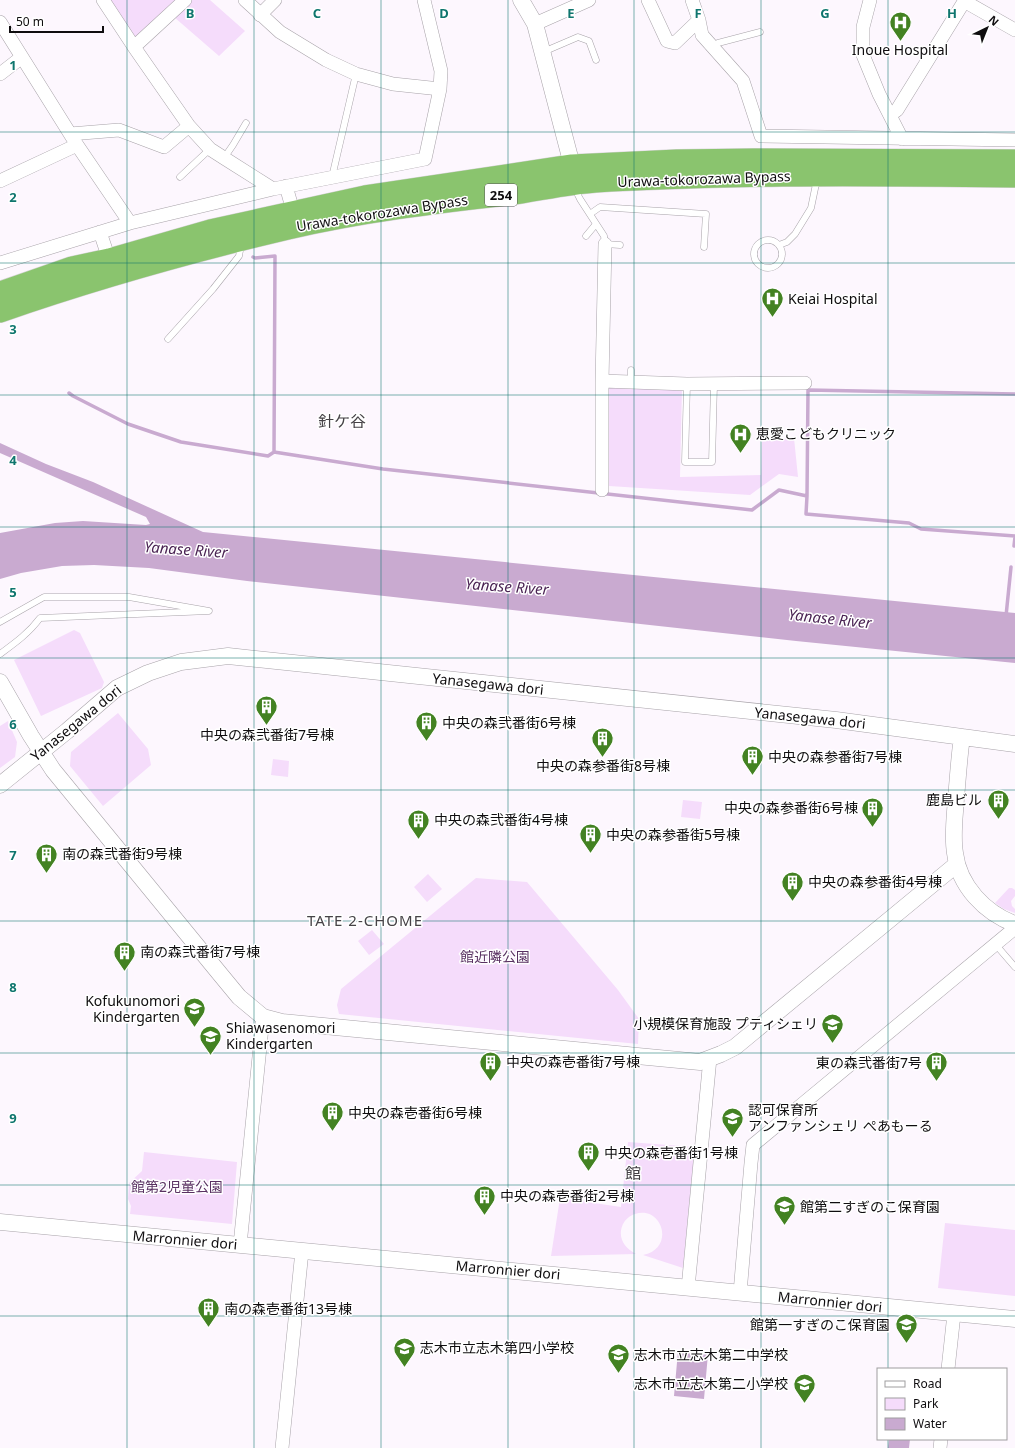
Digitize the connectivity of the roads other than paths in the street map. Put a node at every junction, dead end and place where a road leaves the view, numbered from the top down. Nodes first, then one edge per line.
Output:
1 (103, 0) edge
2 (186, 0) edge
3 (245, 0) edge
4 (275, 0) edge
5 (424, 0) edge
6 (521, 0) edge
7 (589, 0) edge
8 (648, 0) edge
9 (692, 0) edge
10 (870, 0) edge
11 (964, 0) edge
12 (260, 14) junction
13 (699, 20) junction
14 (0, 22) edge
15 (535, 24) junction
16 (1015, 30) edge
17 (760, 32) dead end
18 (134, 48) junction
19 (713, 48) junction
20 (542, 52) junction
21 (22, 57) junction
22 (596, 60) dead end
23 (0, 74) edge
24 (356, 74) junction
25 (440, 89) junction
26 (890, 115) junction
27 (246, 123) dead end
28 (189, 126) junction
29 (74, 139) junction
30 (902, 140) junction
31 (1015, 140) edge
32 (210, 148) junction
33 (224, 158) junction
34 (1015, 160) edge
35 (572, 175) junction
36 (818, 176) junction
37 (1015, 177) edge
38 (180, 178) dead end
39 (332, 178) junction
40 (0, 181) edge
41 (280, 188) junction
42 (590, 214) junction
43 (291, 220) junction
44 (130, 223) junction
45 (596, 224) junction
46 (100, 232) junction
47 (586, 236) dead end
48 (242, 241) junction
49 (605, 244) junction
50 (620, 245) dead end
51 (779, 245) junction
52 (712, 247) dead end
53 (109, 259) junction
54 (0, 263) edge
55 (0, 292) edge
56 (0, 312) edge
57 (168, 339) dead end
58 (602, 381) junction
59 (805, 383) dead end
60 (687, 384) junction
61 (714, 384) junction
62 (602, 490) dead end
63 (0, 622) edge
64 (0, 654) edge
65 (0, 682) edge
66 (962, 737) junction
67 (1015, 744) edge
68 (41, 752) junction
69 (0, 785) edge
70 (957, 864) junction
71 (1015, 924) edge
72 (1015, 928) edge
73 (996, 945) junction
74 (1015, 966) edge
75 (263, 1018) junction
76 (710, 1058) junction
77 (0, 1222) edge
78 (240, 1245) junction
79 (302, 1251) junction
80 (688, 1288) junction
81 (740, 1293) junction
82 (954, 1314) junction
83 (1015, 1320) edge
84 (948, 1368) edge
85 (282, 1448) edge

1 - 18 street
2 - 18 street
3 - 12 street
4 - 12 street
5 - 25 street
6 - 15 street
7 - 15 street
8 - 13 street
9 - 13 street
10 - 26 street
11 - 16 street
11 - 26 street
12 - 24 street
13 - 19 street
14 - 21 street
15 - 20 street
17 - 19 lane
18 - 28 street
19 - 30 street
20 - 22 lane
20 - 35 street
21 - 23 street
21 - 29 street
24 - 25 street
24 - 39 lane
25 - 39 street
26 - 30 street
27 - 33 lane
28 - 29 street
28 - 32 street
29 - 40 street
29 - 44 street
30 - 31 street
32 - 33 street
32 - 38 lane
33 - 41 street
34 - 35 highway, Urawa-tokorozawa Bypass / 254
35 - 36 highway, Urawa-tokorozawa Bypass / 254
35 - 42 lane
35 - 43 highway, Urawa-tokorozawa Bypass / 254
36 - 37 highway, Urawa-tokorozawa Bypass / 254
36 - 51 lane
39 - 41 street
41 - 43 street
41 - 44 street
42 - 45 lane
42 - 52 lane
43 - 48 highway, Urawa-tokorozawa Bypass / 254
43 - 53 highway, Urawa-tokorozawa Bypass / 254
44 - 46 street
45 - 47 lane
45 - 49 lane
46 - 53 street
46 - 54 street
48 - 56 highway, Urawa-tokorozawa Bypass / 254
48 - 57 lane
49 - 50 lane
49 - 58 street
51 - 51 lane
53 - 55 highway, Urawa-tokorozawa Bypass / 254
58 - 60 street
58 - 62 street
59 - 61 street
60 - 61 street
60 - 61 lane
63 - 64 lane
65 - 68 street
66 - 67 street, Yanasegawa dori
66 - 68 street, Yanasegawa dori
66 - 70 street
68 - 69 street, Yanasegawa dori
68 - 75 street
70 - 71 street
70 - 76 street
72 - 73 street
73 - 74 lane
73 - 81 street
75 - 76 street
75 - 78 street
76 - 80 street
77 - 78 street, Marronnier dori
78 - 79 street, Marronnier dori
79 - 80 street, Marronnier dori
79 - 85 street
80 - 81 street, Marronnier dori
81 - 82 street, Marronnier dori
82 - 83 street, Marronnier dori
82 - 84 street

